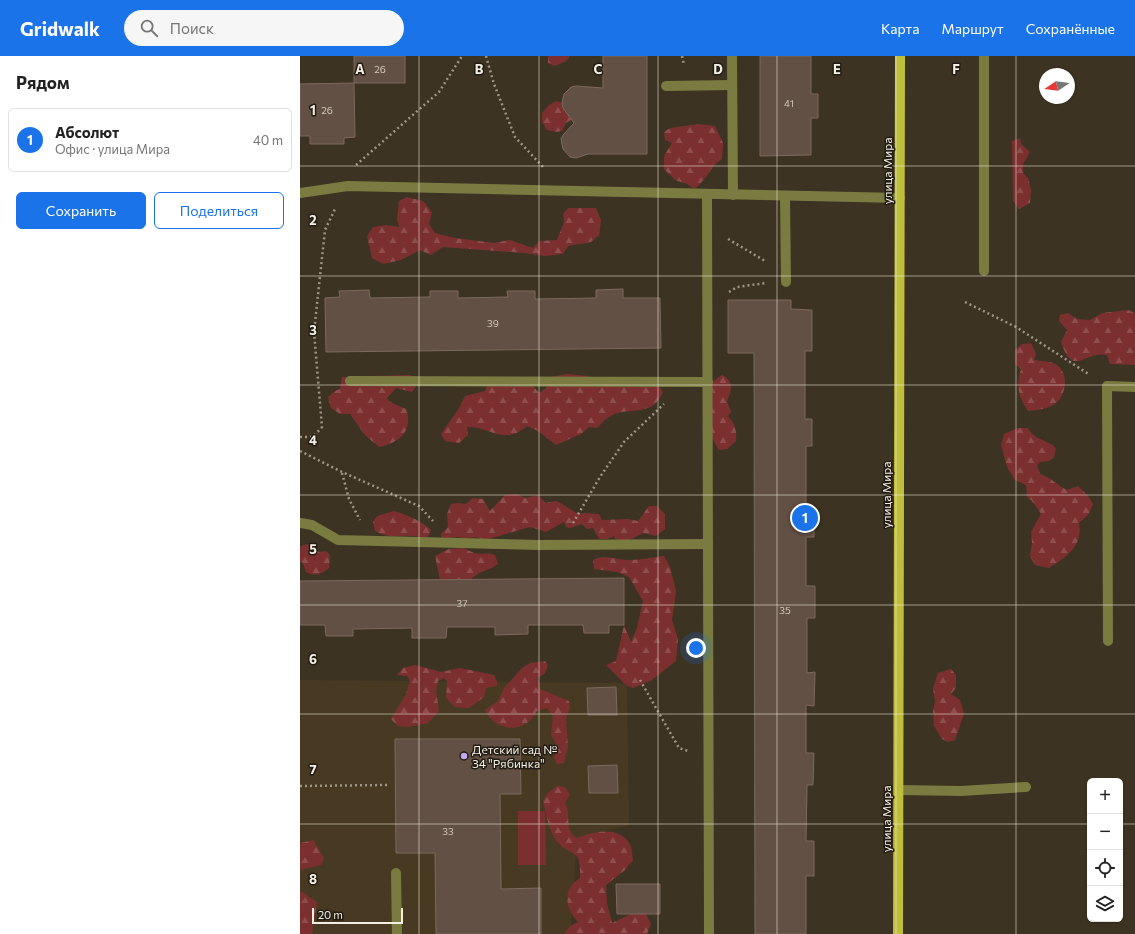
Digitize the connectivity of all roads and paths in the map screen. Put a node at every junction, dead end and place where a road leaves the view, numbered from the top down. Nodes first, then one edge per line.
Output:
1 (462, 56) edge
2 (486, 56) edge
3 (732, 56) edge
4 (900, 56) edge
5 (984, 56) edge
6 (732, 85) junction
7 (666, 86) dead end
8 (348, 186) junction
9 (566, 191) junction
10 (300, 193) edge
11 (708, 195) junction
12 (733, 195) junction
13 (785, 196) junction
14 (900, 198) junction
15 (707, 228) junction
16 (984, 271) dead end
17 (786, 278) junction
18 (965, 302) dead end
19 (708, 304) junction
20 (350, 381) dead end
21 (685, 382) junction
22 (708, 382) junction
23 (1107, 386) junction
24 (1135, 387) edge
25 (300, 437) edge
26 (300, 450) edge
27 (342, 472) junction
28 (300, 523) edge
29 (379, 541) junction
30 (438, 542) junction
31 (708, 544) junction
32 (560, 545) junction
33 (1108, 641) dead end
34 (640, 680) dead end
35 (708, 756) junction
36 (387, 785) dead end
37 (300, 786) edge
38 (1026, 787) dead end
39 (899, 790) junction
40 (396, 873) dead end
41 (397, 934) edge
42 (709, 934) edge
43 (898, 934) edge

1 - 8 path
2 - 9 path
3 - 6 lane
4 - 14 main road, улица Мира
5 - 16 lane
6 - 7 lane
6 - 12 lane
8 - 9 lane
8 - 10 lane
8 - 25 path
9 - 11 lane
11 - 12 lane
11 - 15 lane
12 - 13 lane
13 - 14 lane
13 - 17 lane
14 - 39 main road, улица Мира
15 - 17 path
15 - 19 lane
17 - 19 path
18 - 23 path
19 - 22 lane
20 - 21 lane
21 - 22 lane
21 - 32 path
22 - 31 lane
23 - 24 lane
23 - 33 lane
26 - 27 path
27 - 29 path
27 - 30 path
28 - 29 lane
29 - 30 lane
30 - 32 lane
31 - 32 lane
31 - 35 lane
34 - 35 path
35 - 42 lane
36 - 37 path
38 - 39 lane
39 - 43 main road, улица Мира
40 - 41 lane

